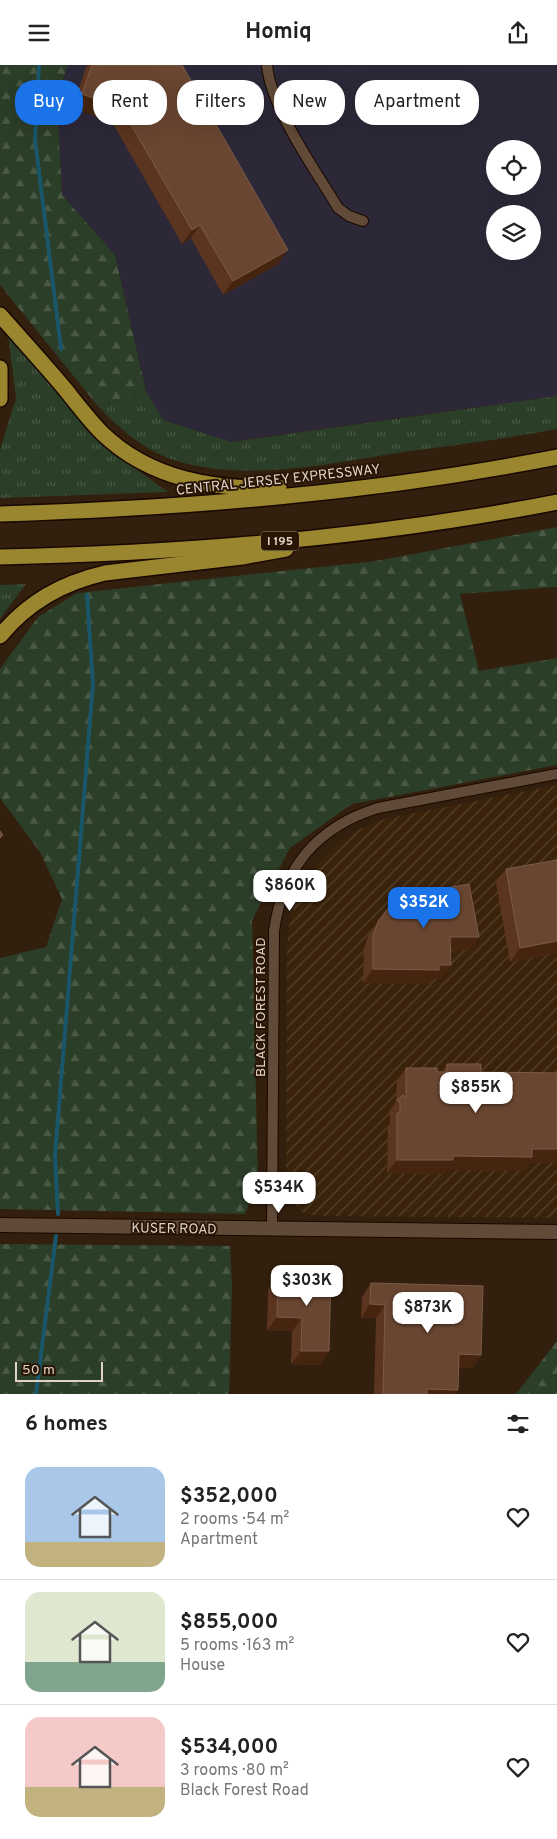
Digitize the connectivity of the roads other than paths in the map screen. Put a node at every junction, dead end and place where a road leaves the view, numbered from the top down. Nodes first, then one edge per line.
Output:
1 (267, 65) edge
2 (363, 221) dead end
3 (0, 315) edge
4 (0, 368) edge
5 (0, 399) edge
6 (557, 457) edge
7 (443, 476) junction
8 (557, 502) edge
9 (0, 513) edge
10 (447, 521) junction
11 (0, 557) edge
12 (0, 636) edge
13 (557, 775) edge
14 (0, 1225) edge
15 (272, 1229) junction
16 (557, 1232) edge

1 - 2 street
3 - 7 highway
4 - 5 highway
6 - 7 highway, CENTRAL JERSEY EXPRESSWAY
7 - 9 highway, CENTRAL JERSEY EXPRESSWAY
8 - 10 highway, I 195
10 - 11 highway, I 195
10 - 12 highway
13 - 15 street, BLACK FOREST ROAD
14 - 15 street, KUSER ROAD
15 - 16 street, KUSER ROAD

